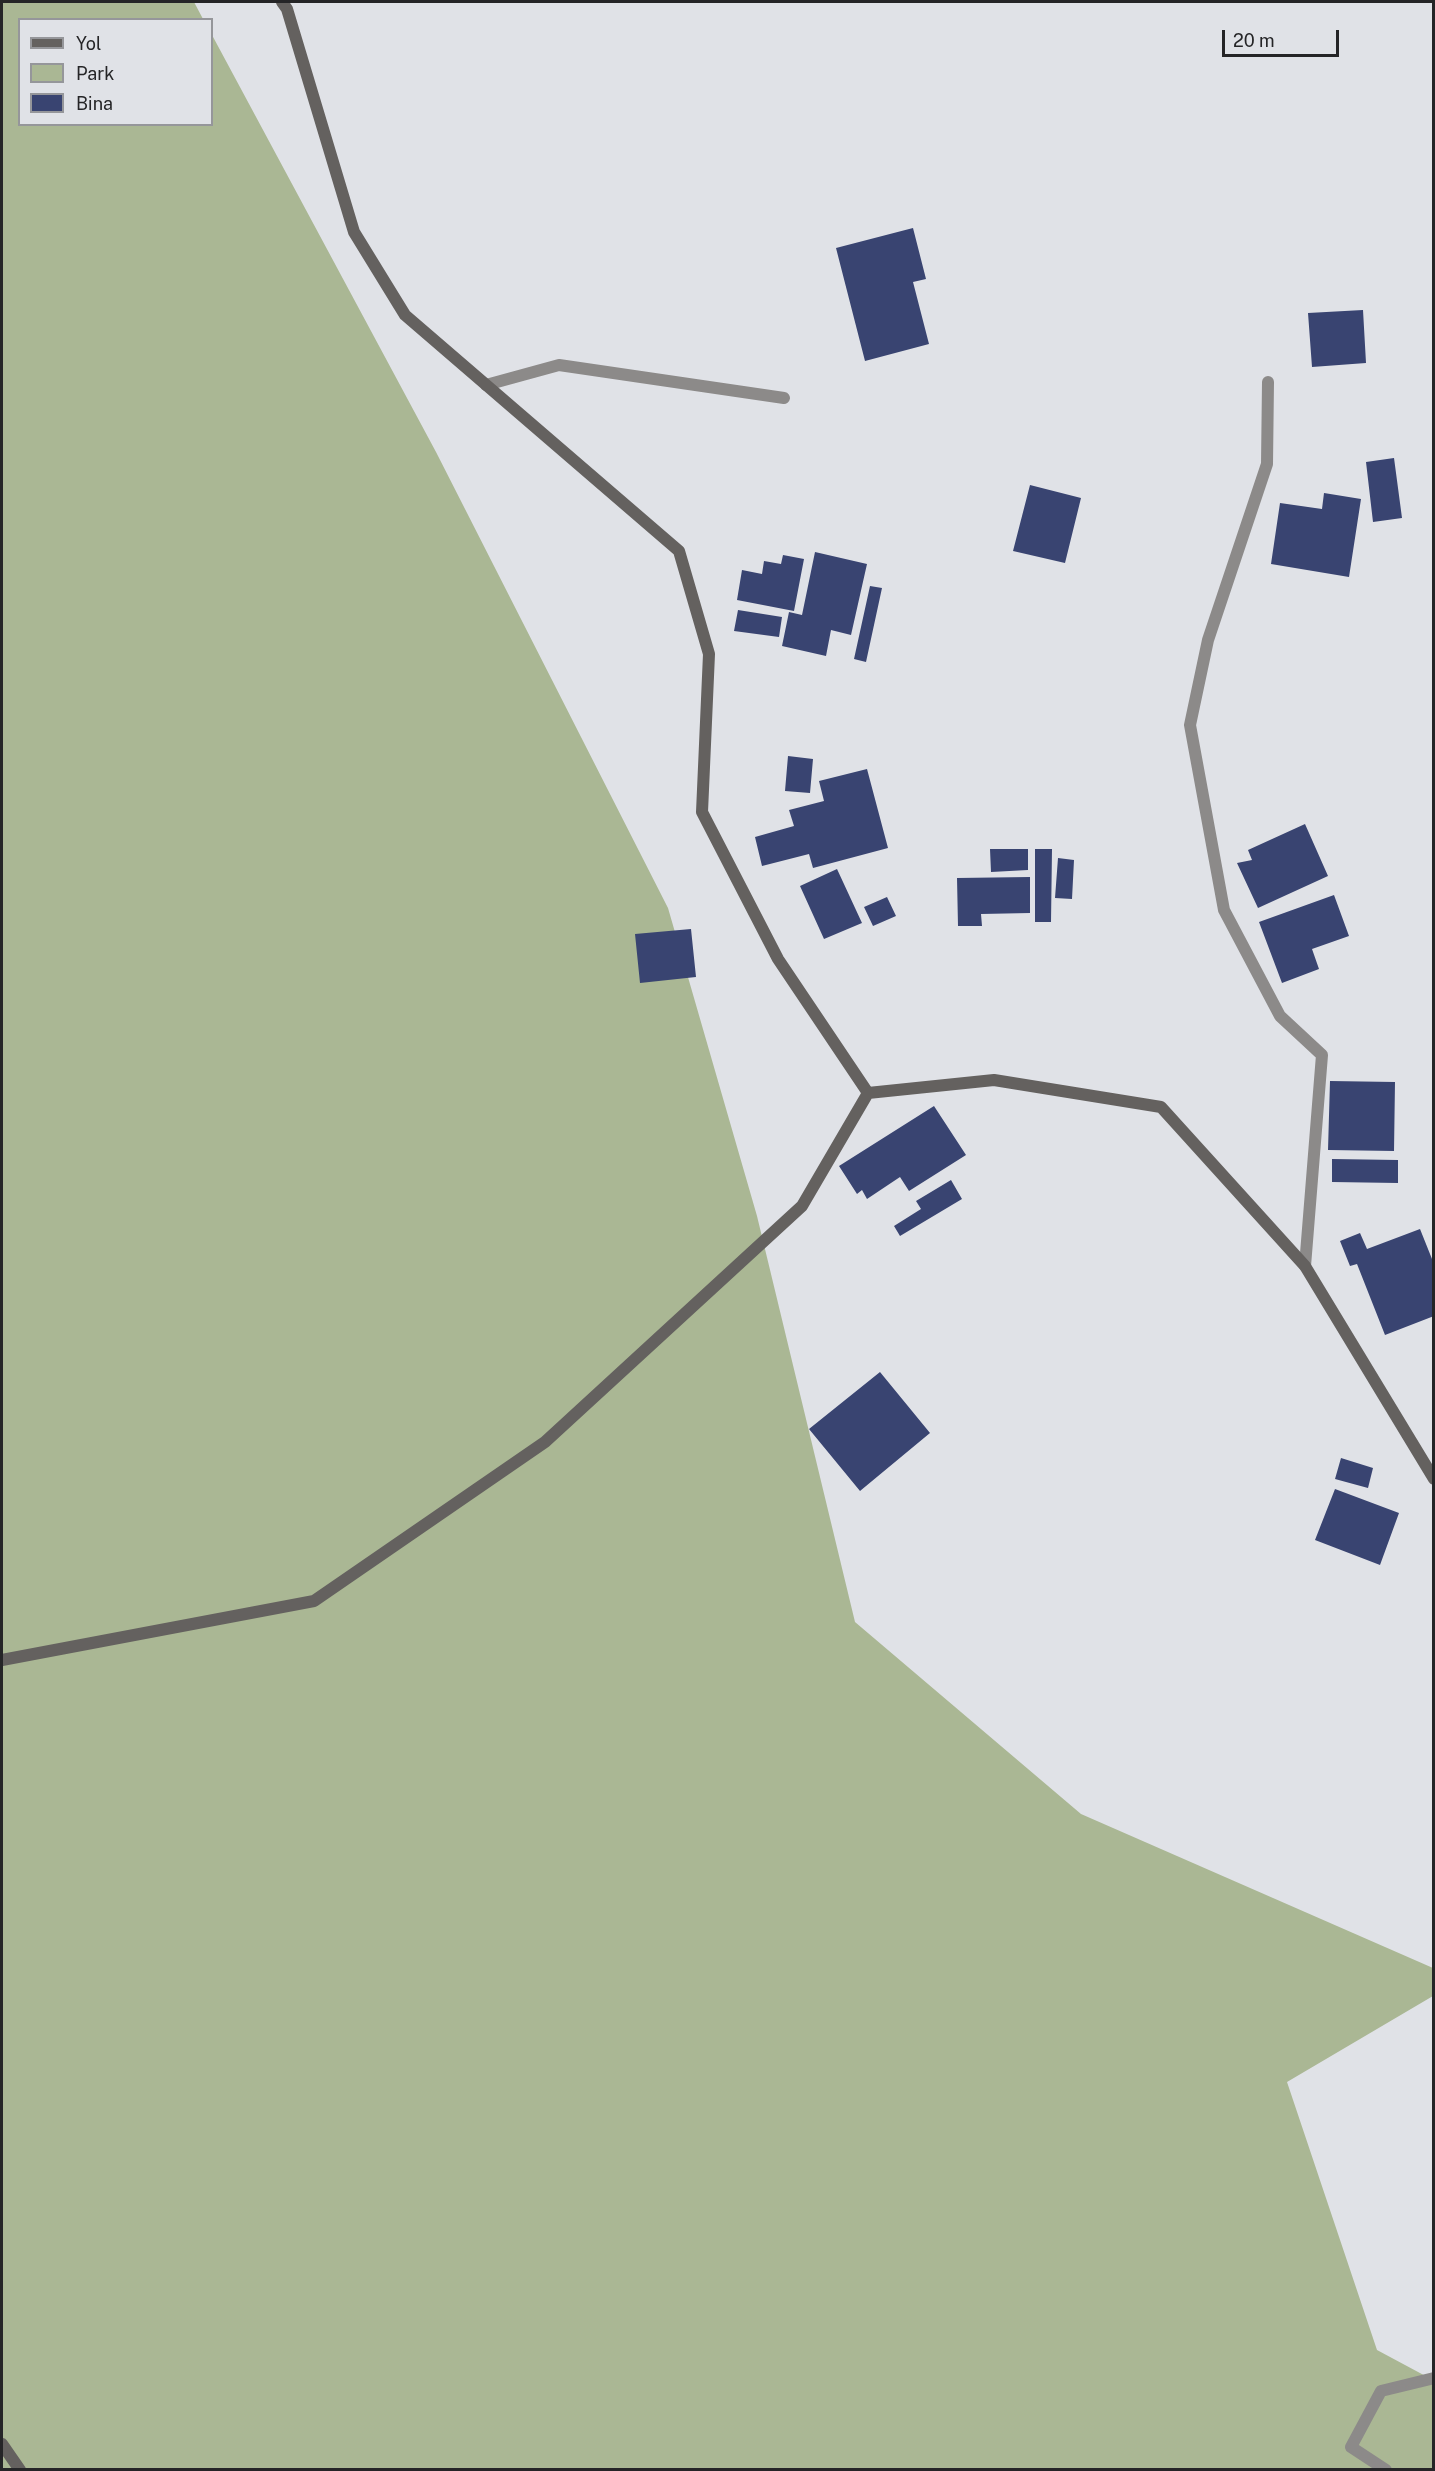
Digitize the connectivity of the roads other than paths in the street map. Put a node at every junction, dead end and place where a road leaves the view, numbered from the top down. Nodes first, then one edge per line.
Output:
1 (282, 2) edge
2 (1268, 382) dead end
3 (486, 385) junction
4 (784, 398) dead end
5 (868, 1093) junction
6 (1305, 1266) junction
7 (1434, 1479) edge
8 (2, 1660) edge
9 (1434, 2378) edge
10 (2, 2444) edge
11 (20, 2469) edge
12 (1386, 2469) edge

1 - 3 street
2 - 6 street
3 - 4 street
3 - 5 street
5 - 6 street
5 - 8 street
6 - 7 street
9 - 12 street
10 - 11 street

